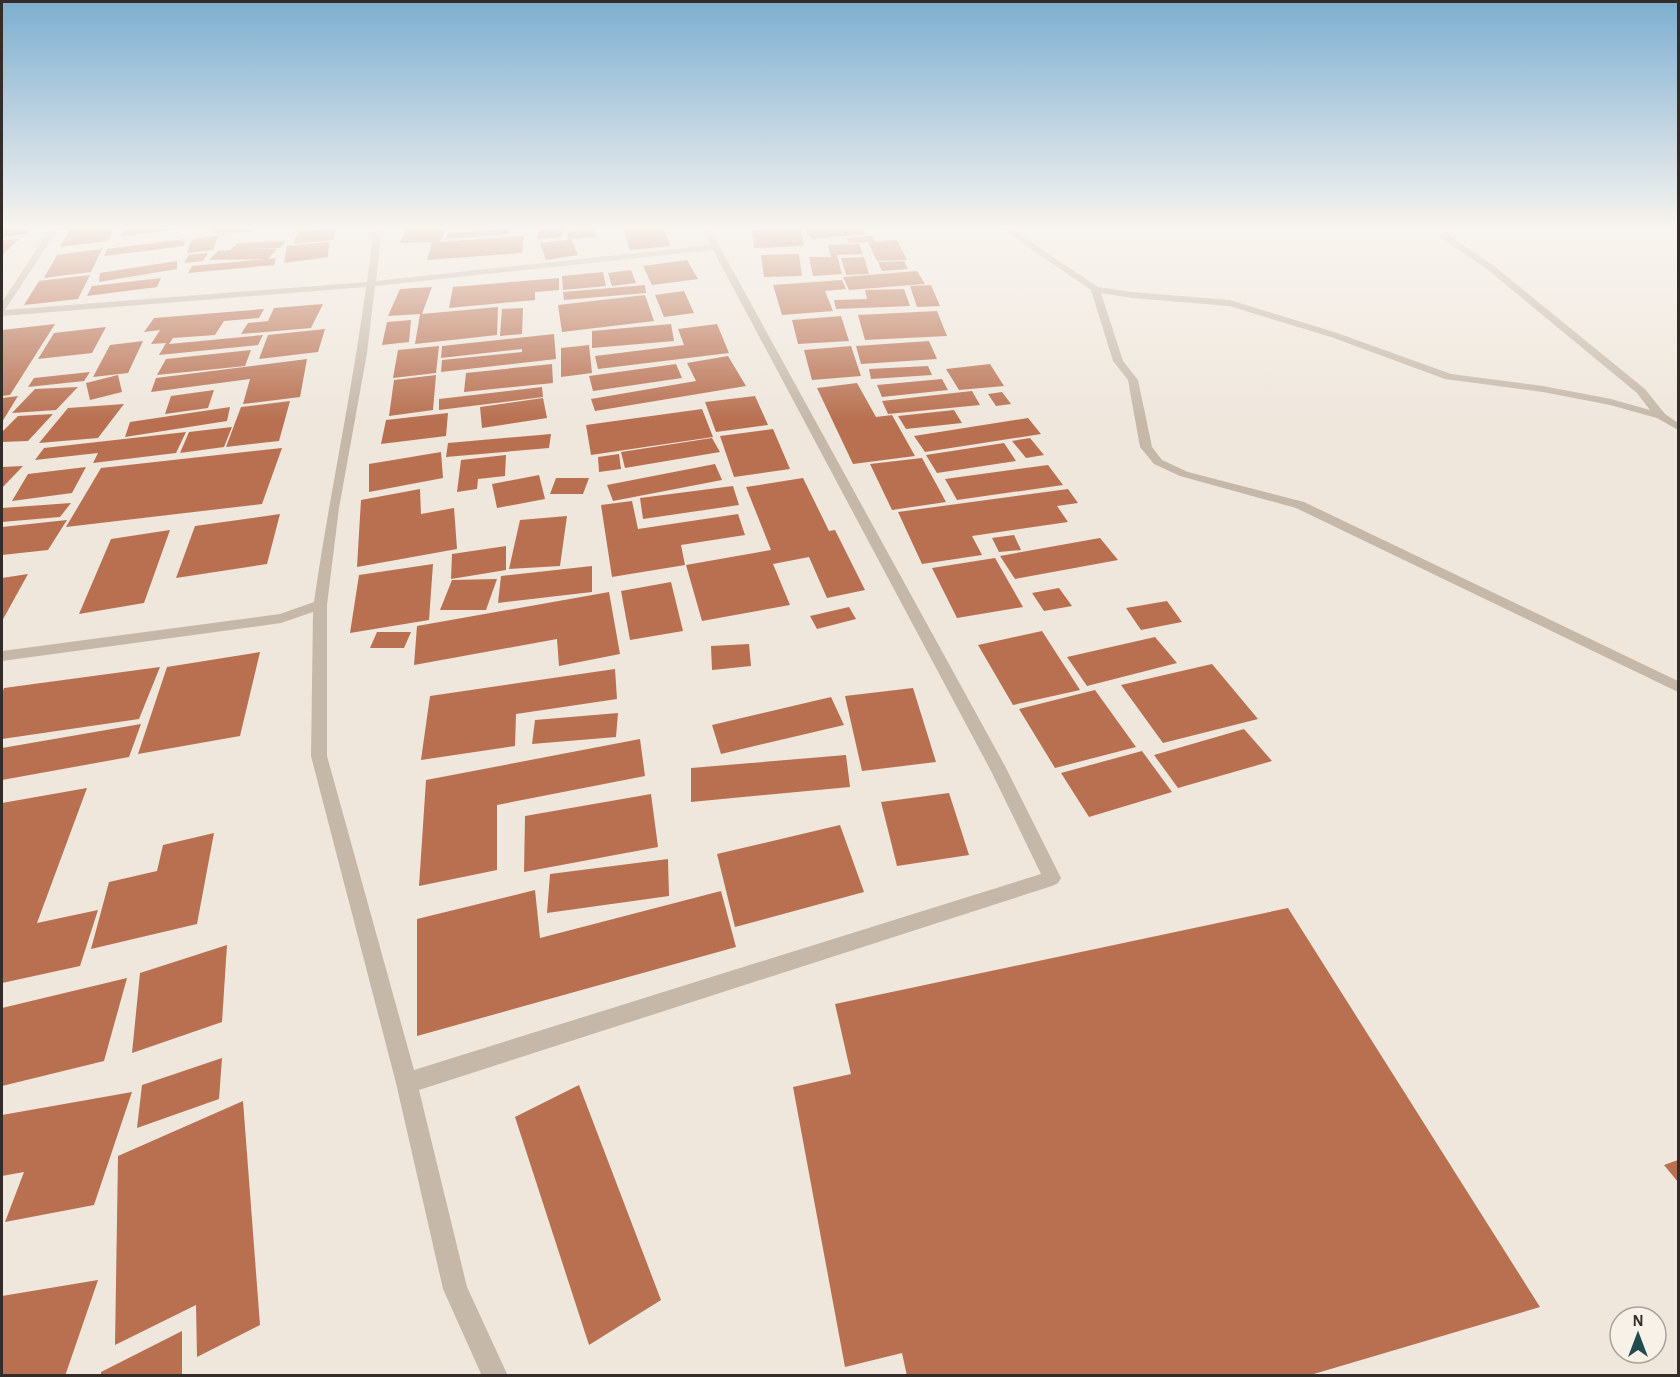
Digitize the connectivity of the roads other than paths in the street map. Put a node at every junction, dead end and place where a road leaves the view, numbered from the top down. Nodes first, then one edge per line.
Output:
1 (12, 293) edge
2 (253, 293) edge
3 (370, 293) edge
4 (742, 293) edge
5 (1096, 293) edge
6 (1121, 293) edge
7 (1522, 293) edge
8 (2, 308) edge
9 (2, 313) edge
10 (1661, 416) junction
11 (1678, 427) edge
12 (320, 605) junction
13 (2, 656) edge
14 (1678, 687) edge
15 (407, 1083) junction
16 (495, 1376) edge

1 - 8 street
2 - 9 street
3 - 12 street
4 - 15 street
5 - 14 street
6 - 10 street
7 - 10 street
10 - 11 street
12 - 13 street
12 - 15 street
15 - 16 street

